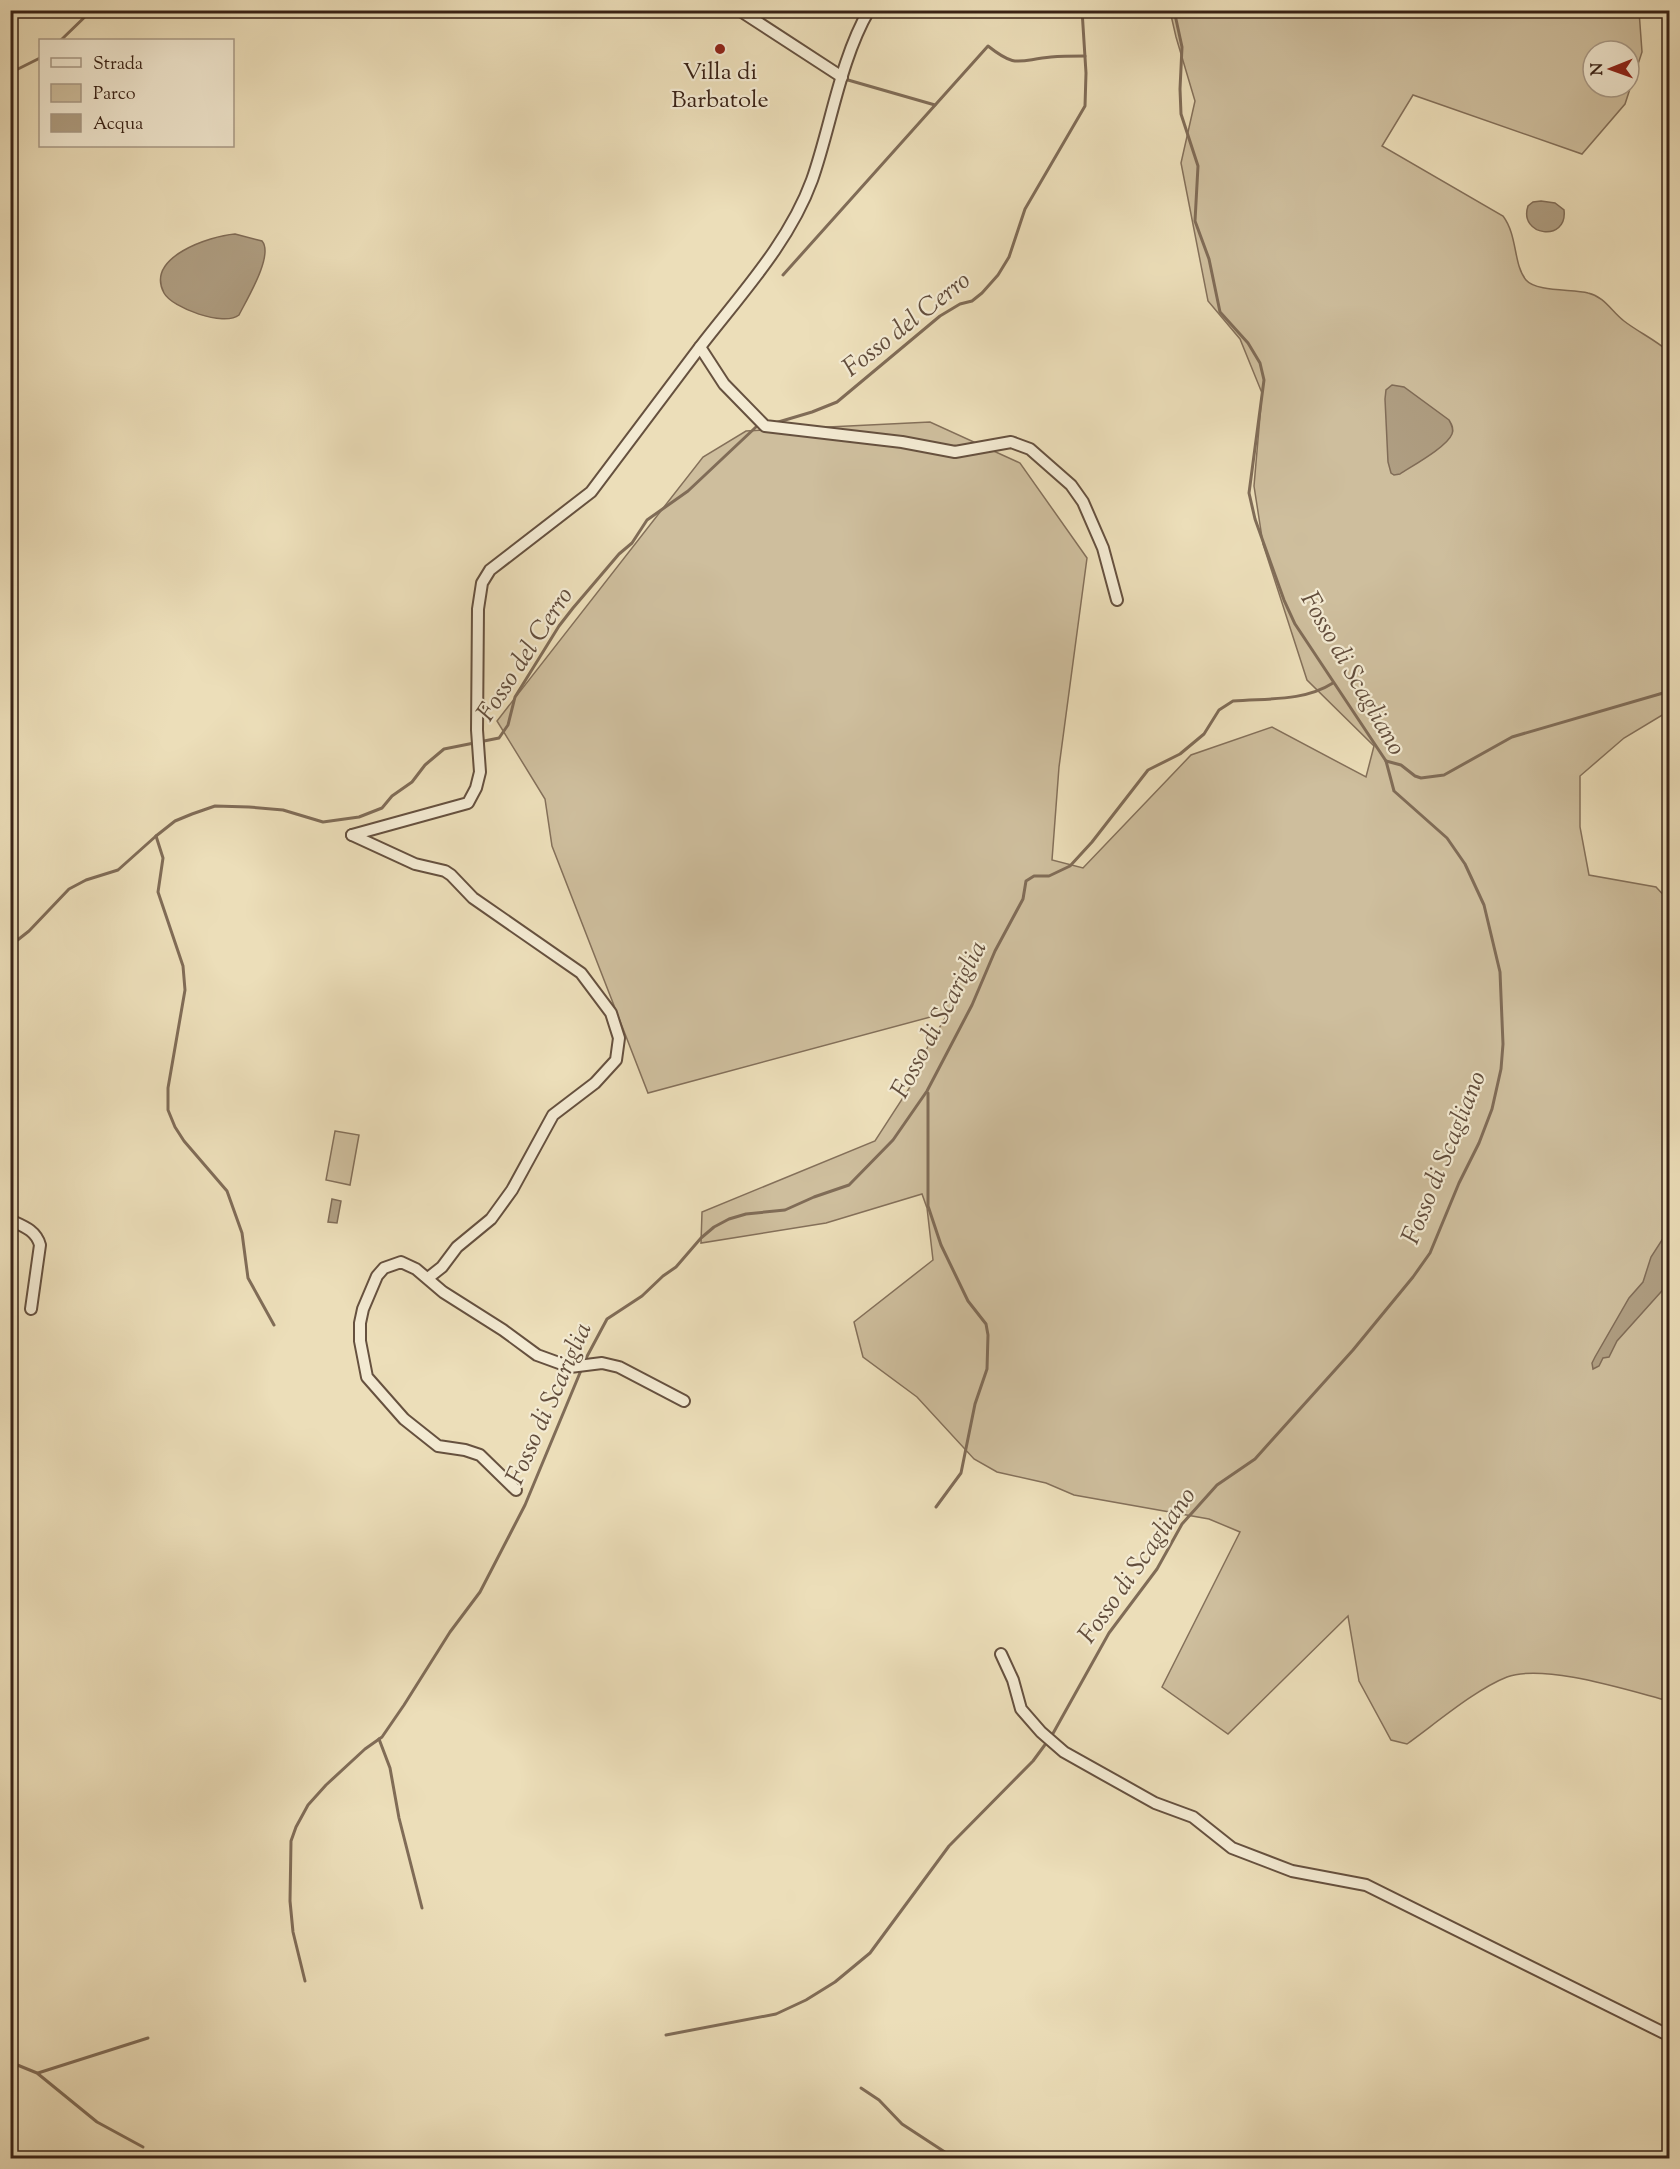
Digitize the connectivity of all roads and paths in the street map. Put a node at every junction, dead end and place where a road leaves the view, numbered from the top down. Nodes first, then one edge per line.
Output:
1 (739, 10) edge
2 (869, 10) edge
3 (842, 77) junction
4 (700, 347) junction
5 (1117, 600) dead end
6 (10, 1220) edge
7 (428, 1278) junction
8 (31, 1309) dead end
9 (684, 1401) dead end
10 (516, 1490) dead end
11 (1001, 1654) dead end
12 (1670, 2036) edge

1 - 3 street
2 - 3 street
3 - 4 street
4 - 5 street
4 - 7 street
6 - 8 street
7 - 9 street
7 - 10 street
11 - 12 street

